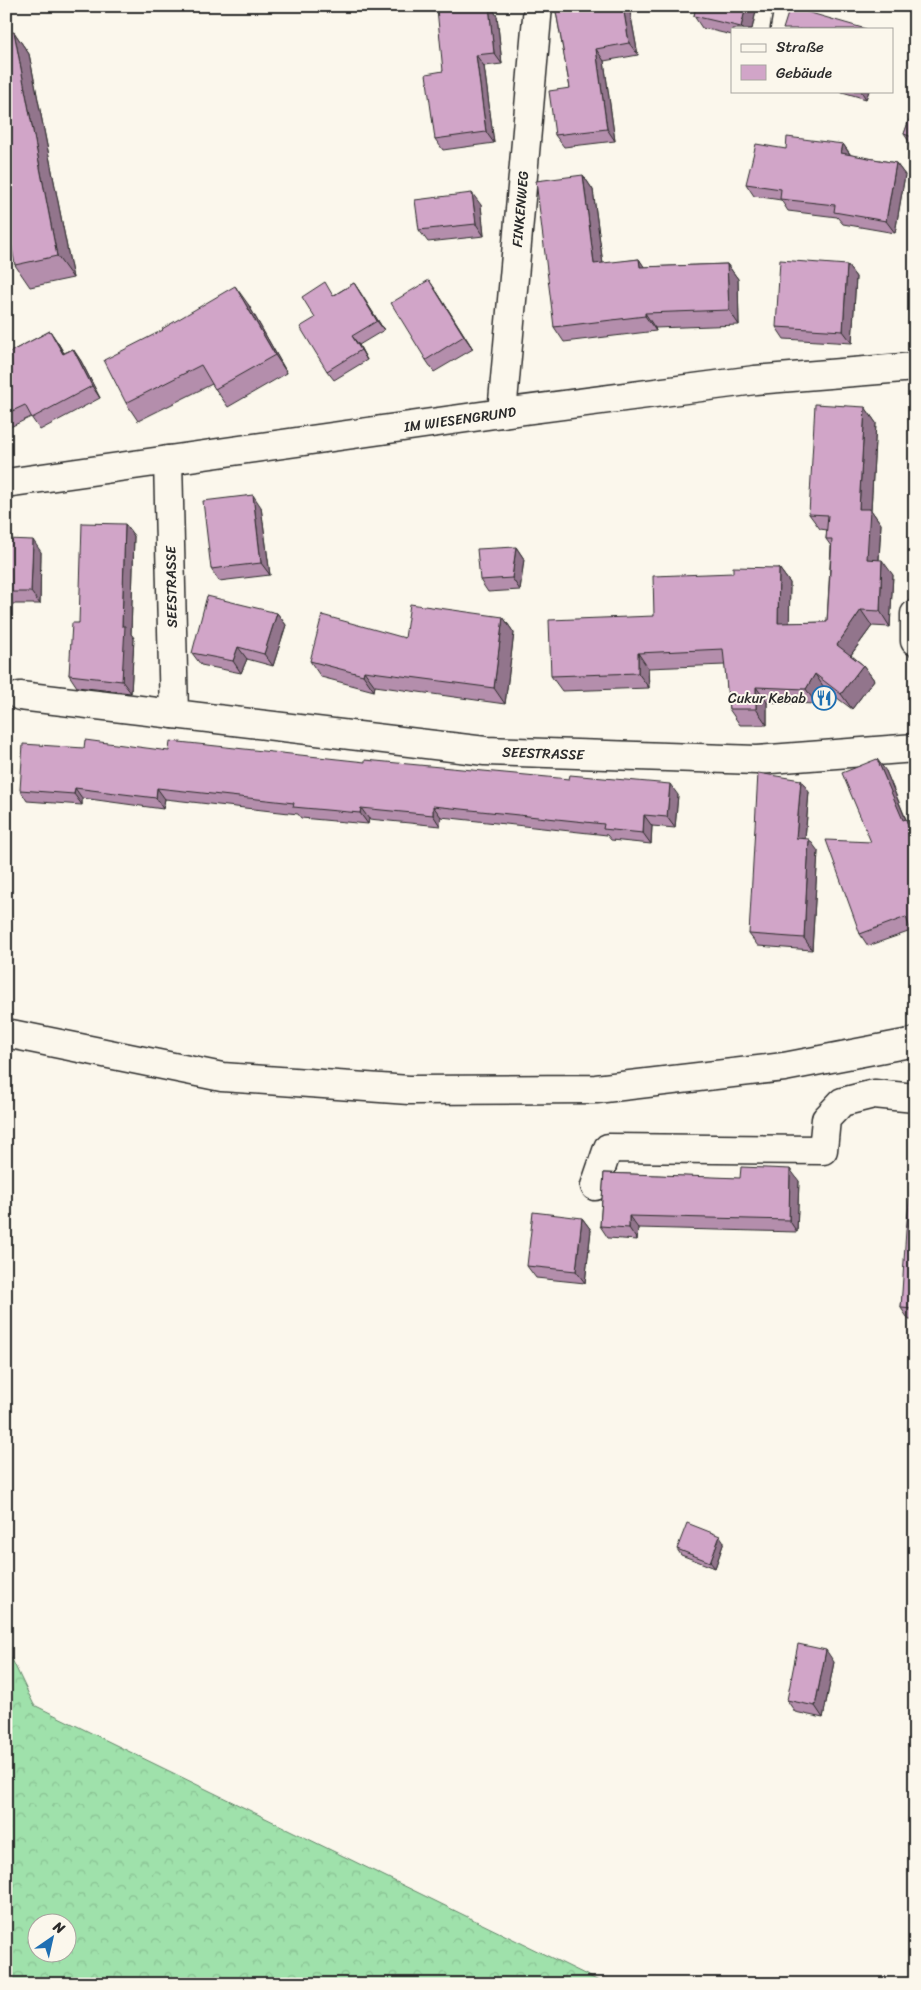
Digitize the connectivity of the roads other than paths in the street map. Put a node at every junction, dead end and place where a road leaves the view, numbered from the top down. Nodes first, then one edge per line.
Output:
1 (538, 6) edge
2 (789, 6) edge
3 (785, 28) edge
4 (915, 367) edge
5 (502, 413) junction
6 (168, 460) junction
7 (6, 483) edge
8 (915, 614) edge
9 (915, 641) edge
10 (20, 696) dead end
11 (174, 714) junction
12 (915, 748) edge
13 (6, 1033) edge
14 (915, 1042) edge
15 (915, 1098) edge
16 (595, 1186) dead end

1 - 5 street, FINKENWEG
2 - 3 street
4 - 5 street, IM WIESENGRUND
5 - 6 street, IM WIESENGRUND
6 - 7 street, IM WIESENGRUND
6 - 11 street, SEESTRASSE
8 - 9 street
10 - 11 street, SEESTRASSE
11 - 12 street, SEESTRASSE
13 - 14 street
15 - 16 street

